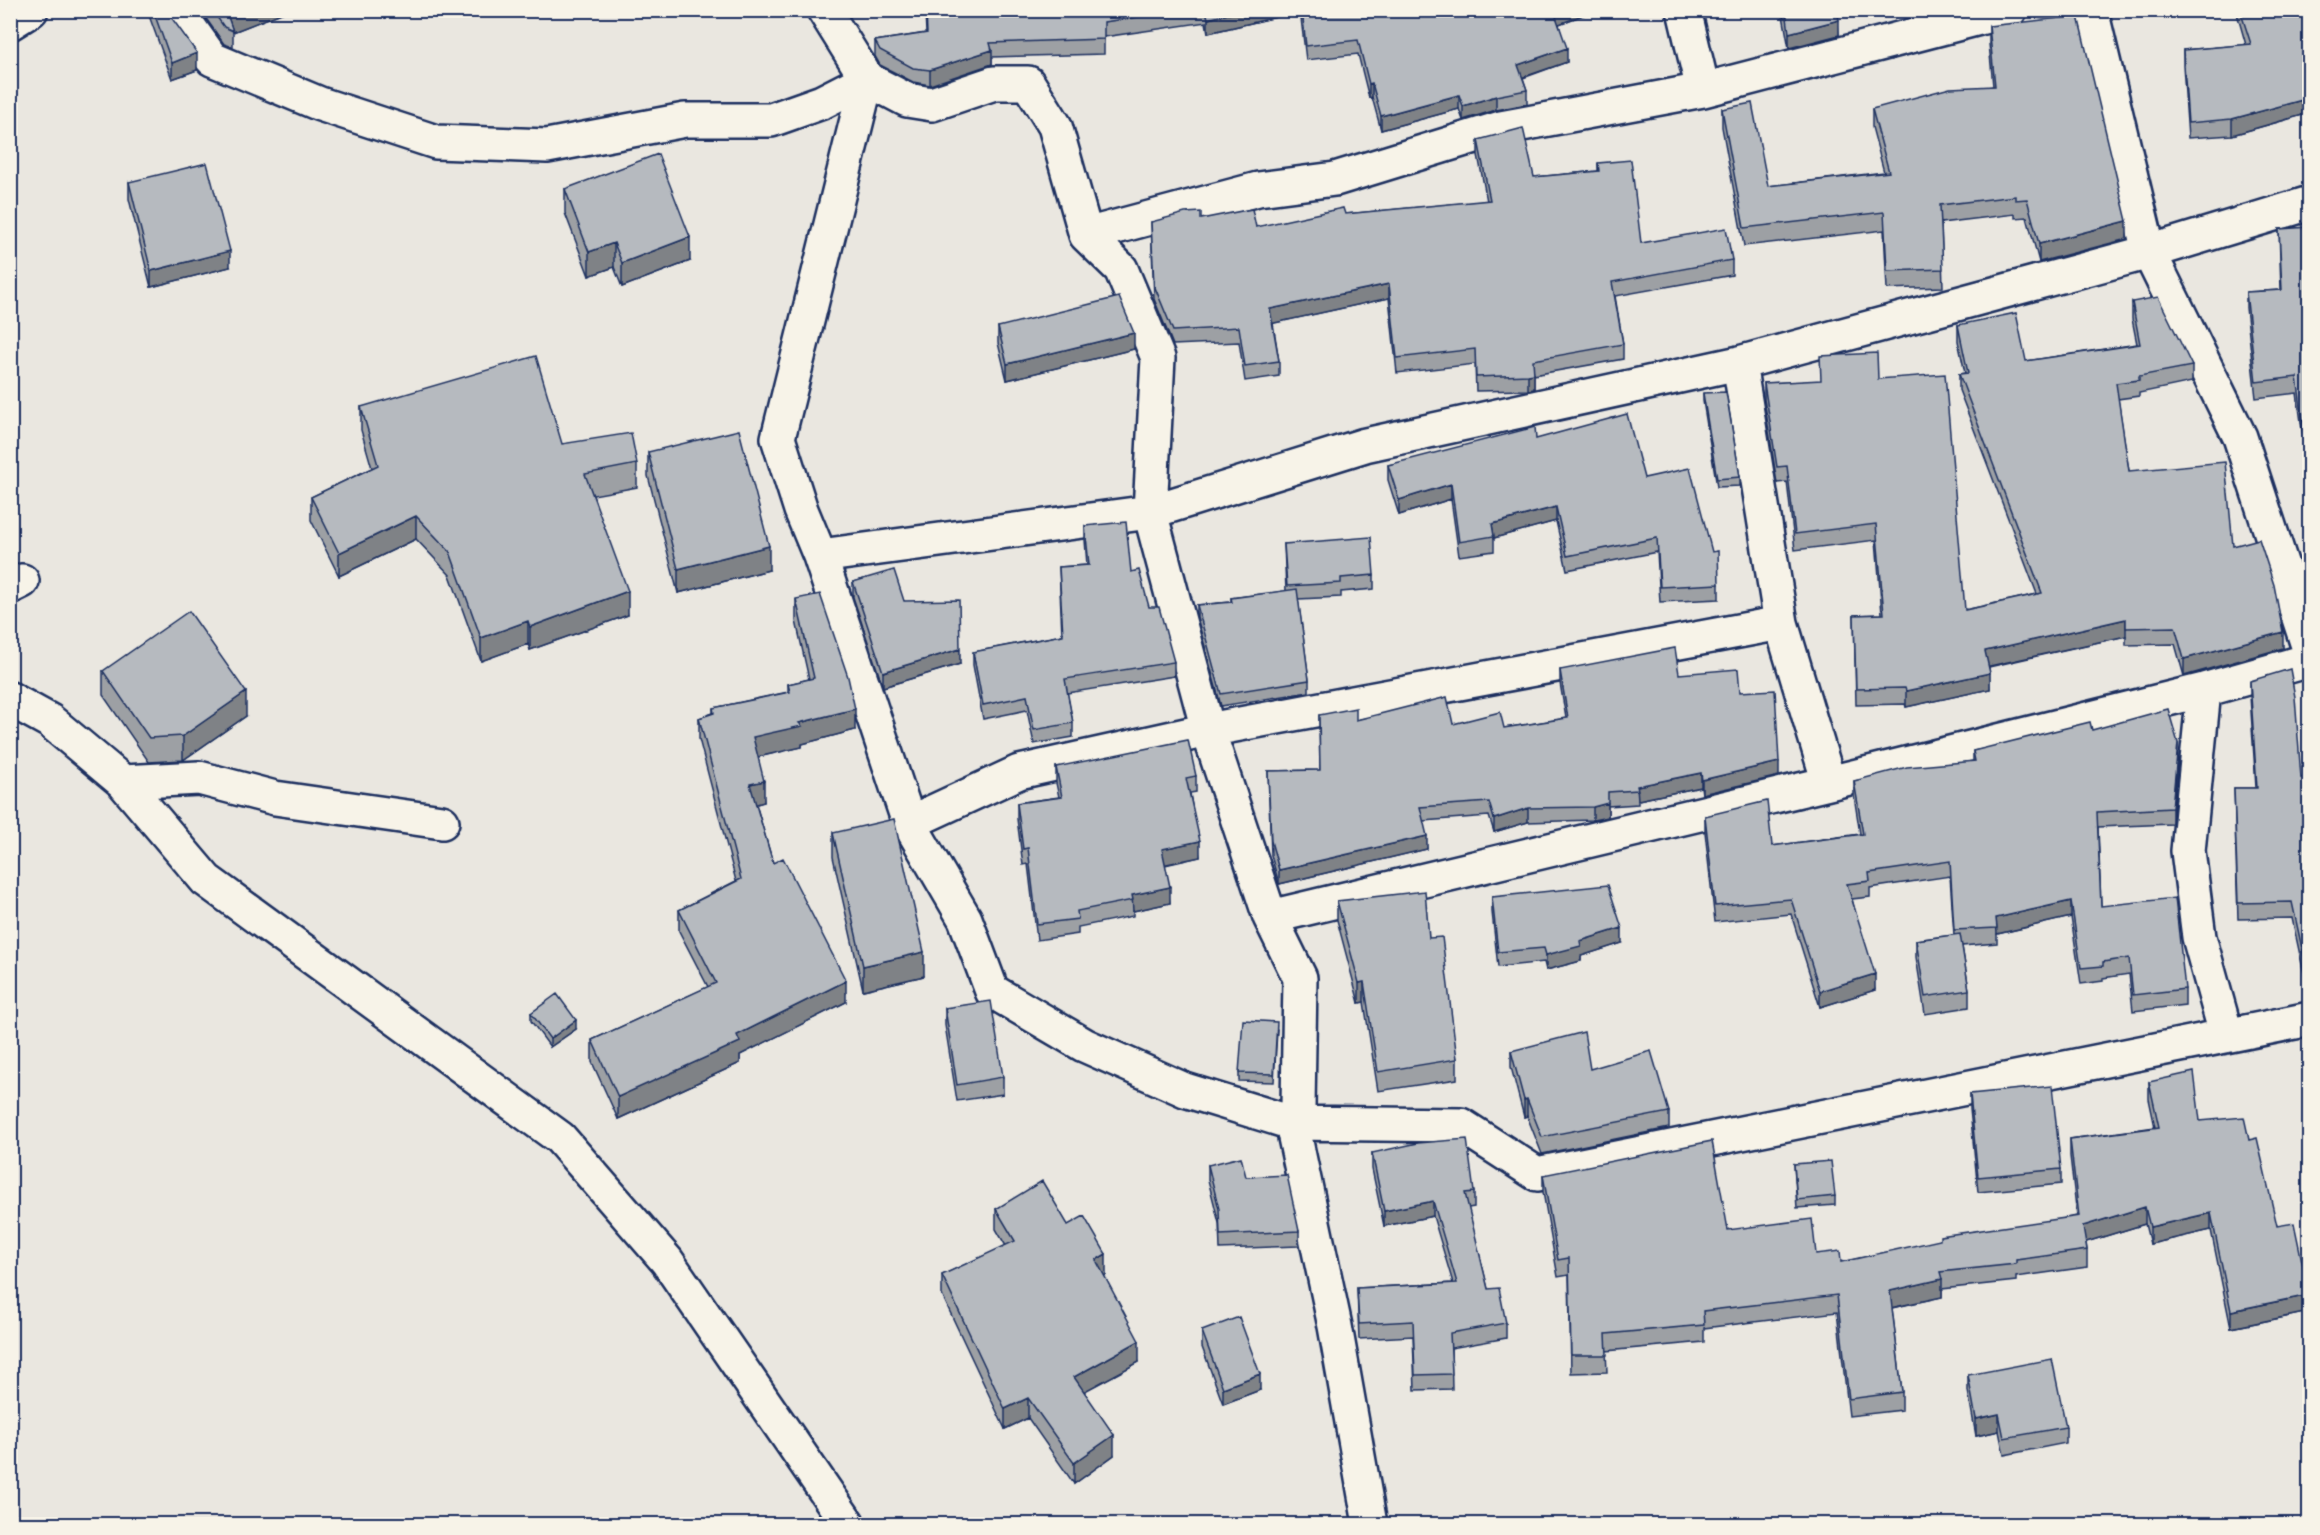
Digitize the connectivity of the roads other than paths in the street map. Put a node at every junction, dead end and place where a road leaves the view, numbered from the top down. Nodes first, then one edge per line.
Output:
1 (32, 10) edge
2 (177, 10) edge
3 (824, 10) edge
4 (1684, 10) edge
5 (2010, 10) edge
6 (2091, 10) edge
7 (10, 23) edge
8 (867, 79) junction
9 (1703, 90) junction
10 (2310, 203) edge
11 (1086, 235) junction
12 (2149, 252) junction
13 (1739, 363) junction
14 (1150, 512) junction
15 (820, 556) junction
16 (1781, 623) junction
17 (2310, 652) edge
18 (2310, 660) edge
19 (2204, 690) junction
20 (10, 699) edge
21 (1208, 730) junction
22 (123, 782) junction
23 (1829, 783) junction
24 (442, 822) dead end
25 (909, 823) junction
26 (1270, 917) junction
27 (2310, 1019) edge
28 (2226, 1034) junction
29 (1292, 1123) junction
30 (848, 1524) edge
31 (1370, 1524) edge

1 - 7 street
2 - 8 street
3 - 8 street
4 - 9 street
5 - 9 street
6 - 12 street
8 - 11 street
8 - 15 street
9 - 11 street
10 - 12 street
11 - 14 street
12 - 13 street
12 - 17 street
13 - 14 street
13 - 16 street
14 - 15 street
14 - 21 street
15 - 25 street
16 - 21 street
16 - 23 street
18 - 19 street
19 - 23 street
19 - 28 street
20 - 22 street
21 - 25 street
21 - 26 street
22 - 24 street
22 - 30 street
23 - 26 street
25 - 29 street
26 - 29 street
27 - 28 street
28 - 29 street
29 - 31 street

